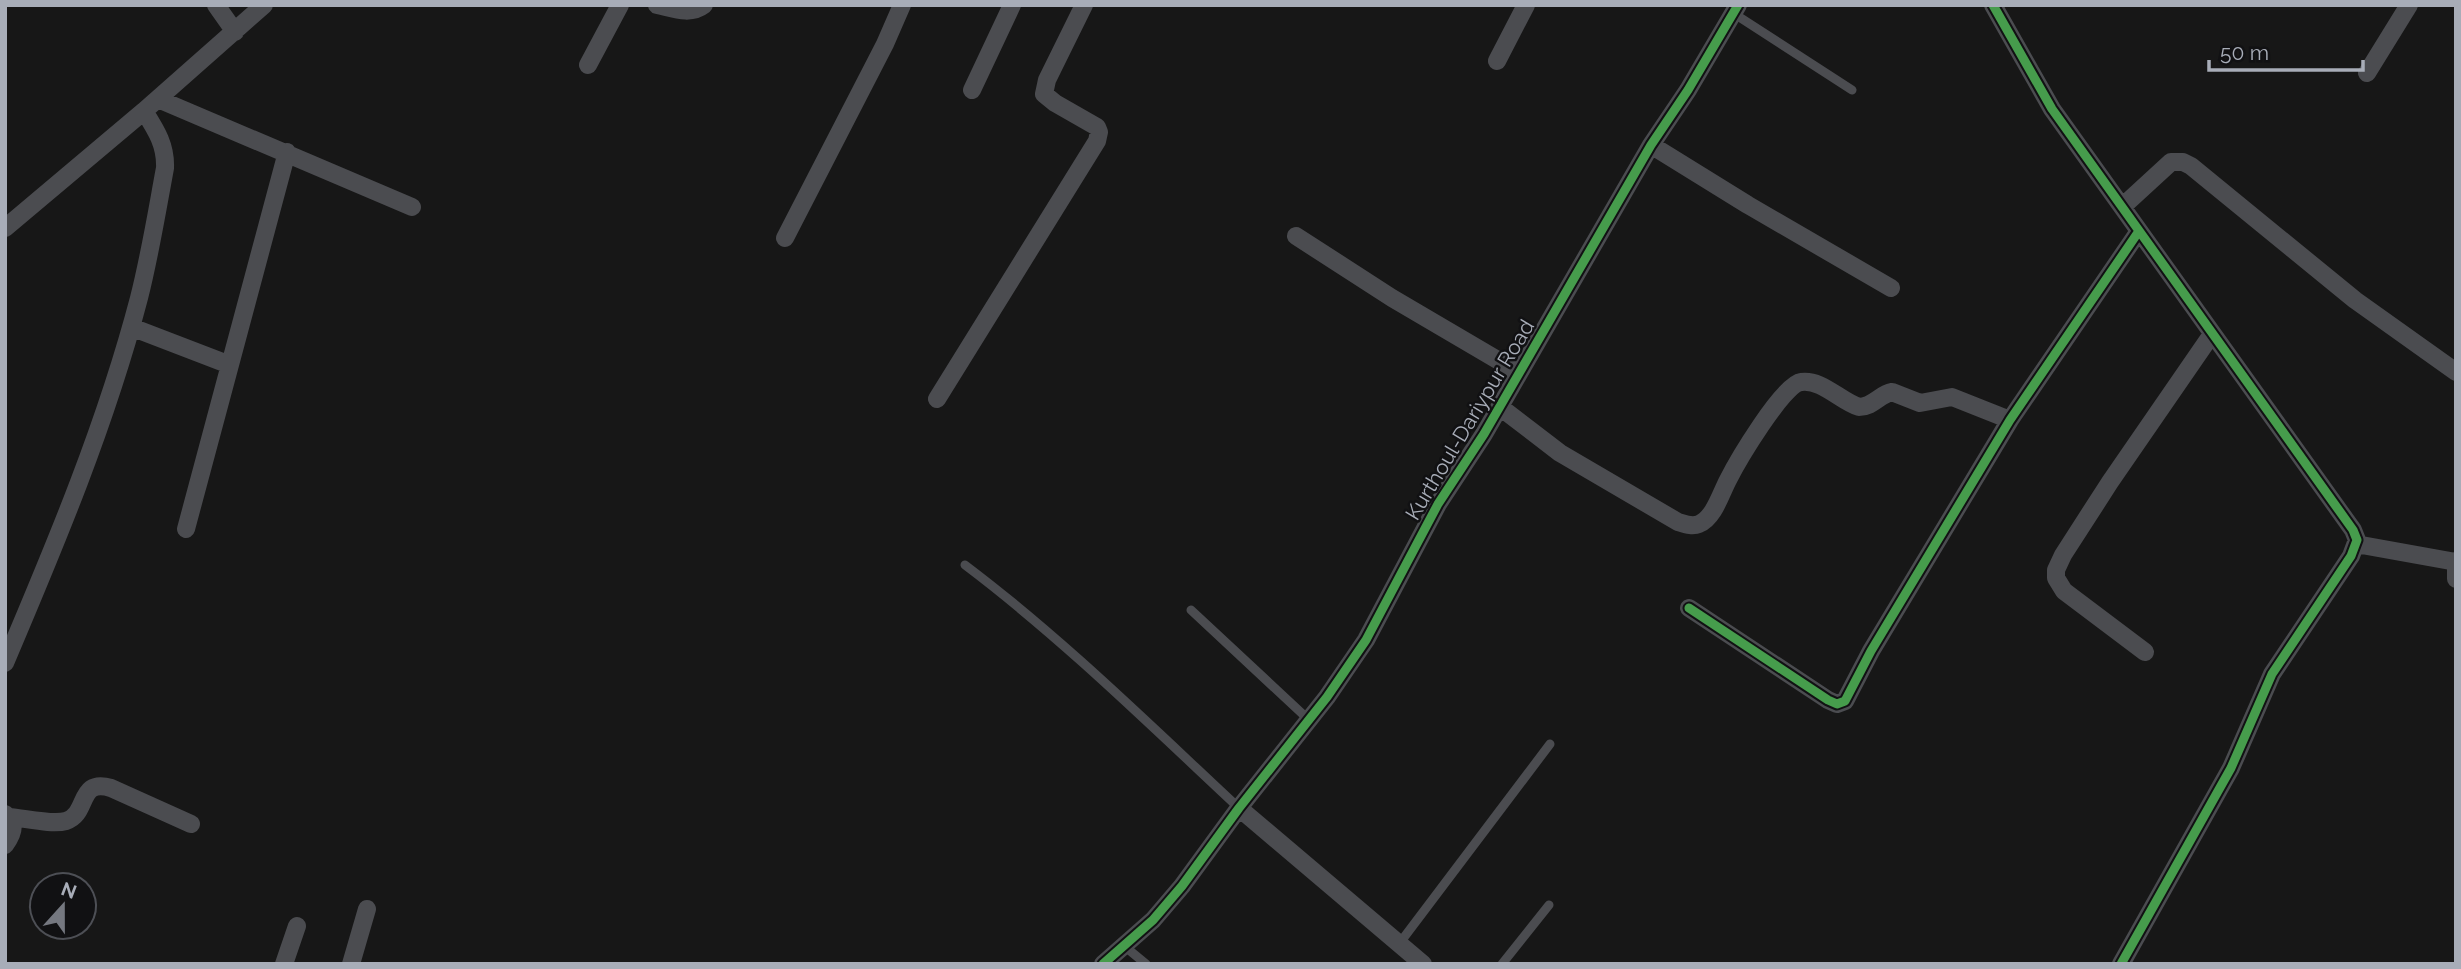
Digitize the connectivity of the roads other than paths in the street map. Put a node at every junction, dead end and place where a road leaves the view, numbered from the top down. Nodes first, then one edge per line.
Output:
1 (216, 5) edge
2 (264, 5) edge
3 (620, 5) edge
4 (657, 5) edge
5 (704, 5) edge
6 (902, 5) edge
7 (1012, 5) edge
8 (1084, 5) edge
9 (1526, 5) edge
10 (1993, 5) edge
11 (2409, 5) edge
12 (1736, 9) edge
13 (235, 32) junction
14 (1497, 61) dead end
15 (588, 65) dead end
16 (2367, 73) dead end
17 (972, 90) dead end
18 (1852, 90) dead end
19 (151, 105) junction
20 (1651, 145) junction
21 (287, 152) junction
22 (2122, 206) junction
23 (412, 207) dead end
24 (5, 228) edge
25 (2139, 231) junction
26 (1296, 236) dead end
27 (785, 238) dead end
28 (1891, 288) dead end
29 (131, 327) junction
30 (2213, 334) junction
31 (230, 365) junction
32 (1518, 372) junction
33 (2456, 372) edge
34 (937, 399) dead end
35 (1500, 407) junction
36 (2010, 420) junction
37 (186, 528) dead end
38 (2356, 544) junction
39 (2456, 562) edge
40 (965, 565) dead end
41 (2456, 579) edge
42 (1689, 608) dead end
43 (1191, 610) dead end
44 (2146, 652) dead end
45 (5, 663) edge
46 (1309, 720) junction
47 (1550, 744) dead end
48 (1239, 808) junction
49 (7, 815) edge
50 (191, 824) dead end
51 (5, 845) edge
52 (1549, 905) dead end
53 (367, 909) dead end
54 (297, 926) dead end
55 (1399, 944) junction
56 (1124, 945) junction
57 (284, 964) edge
58 (351, 964) edge
59 (1102, 964) edge
60 (1146, 964) edge
61 (1423, 964) edge
62 (1502, 964) edge
63 (2121, 964) edge

1 - 13 street
2 - 13 street
3 - 15 street
4 - 5 street
6 - 27 street
7 - 17 street
8 - 34 street
9 - 14 street
10 - 22 street
11 - 16 street
12 - 18 lane
12 - 20 street, Kurthoul-Dariypur Road
13 - 19 street
19 - 21 street
19 - 24 street
19 - 29 street
20 - 28 street
20 - 32 street, Kurthoul-Dariypur Road
21 - 23 street
21 - 31 street
22 - 25 street
22 - 33 street
25 - 30 street
25 - 36 street
26 - 32 street
29 - 31 street
29 - 45 street
30 - 38 street
30 - 44 street
31 - 37 street
32 - 35 street, Kurthoul-Dariypur Road
35 - 36 street
35 - 46 street, Kurthoul-Dariypur Road
36 - 42 street
38 - 39 street
38 - 63 street
39 - 41 street
40 - 48 lane
43 - 46 lane
46 - 48 street, Kurthoul-Dariypur Road
47 - 55 lane
48 - 55 street
48 - 56 street, Kurthoul-Dariypur Road
49 - 50 street
49 - 51 street
52 - 62 lane
53 - 58 street
54 - 57 street
55 - 61 street
56 - 59 street, Kurthoul-Dariypur Road
56 - 60 lane

